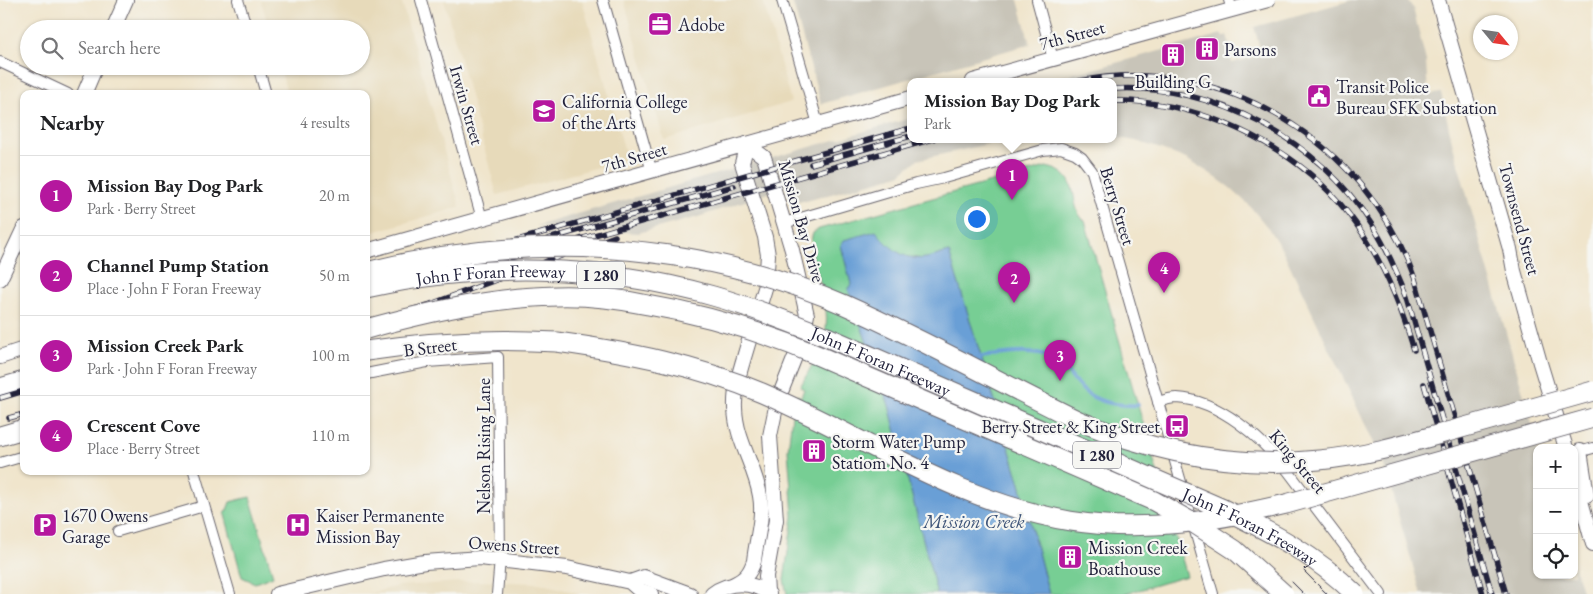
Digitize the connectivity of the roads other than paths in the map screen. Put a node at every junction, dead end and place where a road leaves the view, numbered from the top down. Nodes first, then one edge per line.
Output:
1 (126, 0) edge
2 (238, 0) edge
3 (421, 0) edge
4 (603, 0) edge
5 (782, 0) edge
6 (1037, 0) edge
7 (1268, 0) edge
8 (1438, 0) edge
9 (1231, 5) edge
10 (117, 20) edge
11 (244, 20) edge
12 (1053, 59) junction
13 (0, 62) edge
14 (20, 71) edge
15 (28, 75) edge
16 (92, 75) edge
17 (261, 75) edge
18 (984, 78) edge
19 (60, 90) edge
20 (86, 90) edge
21 (265, 90) edge
22 (907, 99) edge
23 (818, 124) junction
24 (746, 144) junction
25 (652, 172) junction
26 (482, 219) junction
27 (784, 223) junction
28 (20, 236) edge
29 (370, 250) edge
30 (370, 271) edge
31 (0, 279) edge
32 (370, 287) edge
33 (370, 328) edge
34 (20, 350) edge
35 (370, 350) edge
36 (0, 357) edge
37 (498, 357) joint
38 (370, 373) edge
39 (20, 382) edge
40 (0, 388) edge
41 (1593, 391) edge
42 (1158, 402) junction
43 (1593, 418) edge
44 (20, 430) edge
45 (0, 436) edge
46 (1565, 444) edge
47 (1582, 451) edge
48 (20, 457) edge
49 (0, 463) edge
50 (195, 475) edge
51 (1578, 489) edge
52 (204, 506) junction
53 (1586, 520) junction
54 (118, 531) dead end
55 (1593, 544) edge
56 (500, 559) junction
57 (630, 582) junction
58 (734, 584) junction
59 (711, 593) edge
60 (768, 593) edge
61 (230, 594) edge
62 (277, 594) edge
63 (497, 594) edge
64 (650, 594) edge
65 (690, 594) edge
66 (1213, 594) edge
67 (1284, 594) edge
68 (1355, 594) edge
69 (1380, 594) edge

1 - 10 street
2 - 11 street
3 - 26 street, Irwin Street
4 - 25 street
5 - 23 street
6 - 12 street
7 - 9 street, 7th Street
8 - 46 street, Townsend Street
9 - 12 street, 7th Street
12 - 18 street, 7th Street
13 - 14 street
15 - 19 street
16 - 20 street
17 - 21 street
22 - 23 street, 7th Street
23 - 24 street, 7th Street
24 - 25 street, 7th Street
24 - 27 street, Mission Bay Drive
24 - 58 street
25 - 26 street, 7th Street
26 - 29 street, 7th Street
27 - 42 street, Berry Street
27 - 60 street, Mission Bay Drive
28 - 31 street
30 - 41 highway, bridge
32 - 68 highway, John F Foran Freeway / I 280, bridge
33 - 67 highway, I 280, bridge
34 - 36 street
35 - 43 highway, bridge
37 - 38 street, B Street
37 - 56 street, Nelson Rising Lane
39 - 40 highway
42 - 66 street, Berry Street
42 - 69 street, King Street
44 - 45 highway
47 - 53 street
48 - 49 street
50 - 52 street
51 - 53 street
52 - 54 street
52 - 61 street
53 - 55 street
56 - 57 street, Owens Street
56 - 62 street, Owens Street
56 - 63 street, Nelson Rising Lane
57 - 64 street, Owens Street
57 - 65 street, Owens Street
58 - 59 street
58 - 60 street

